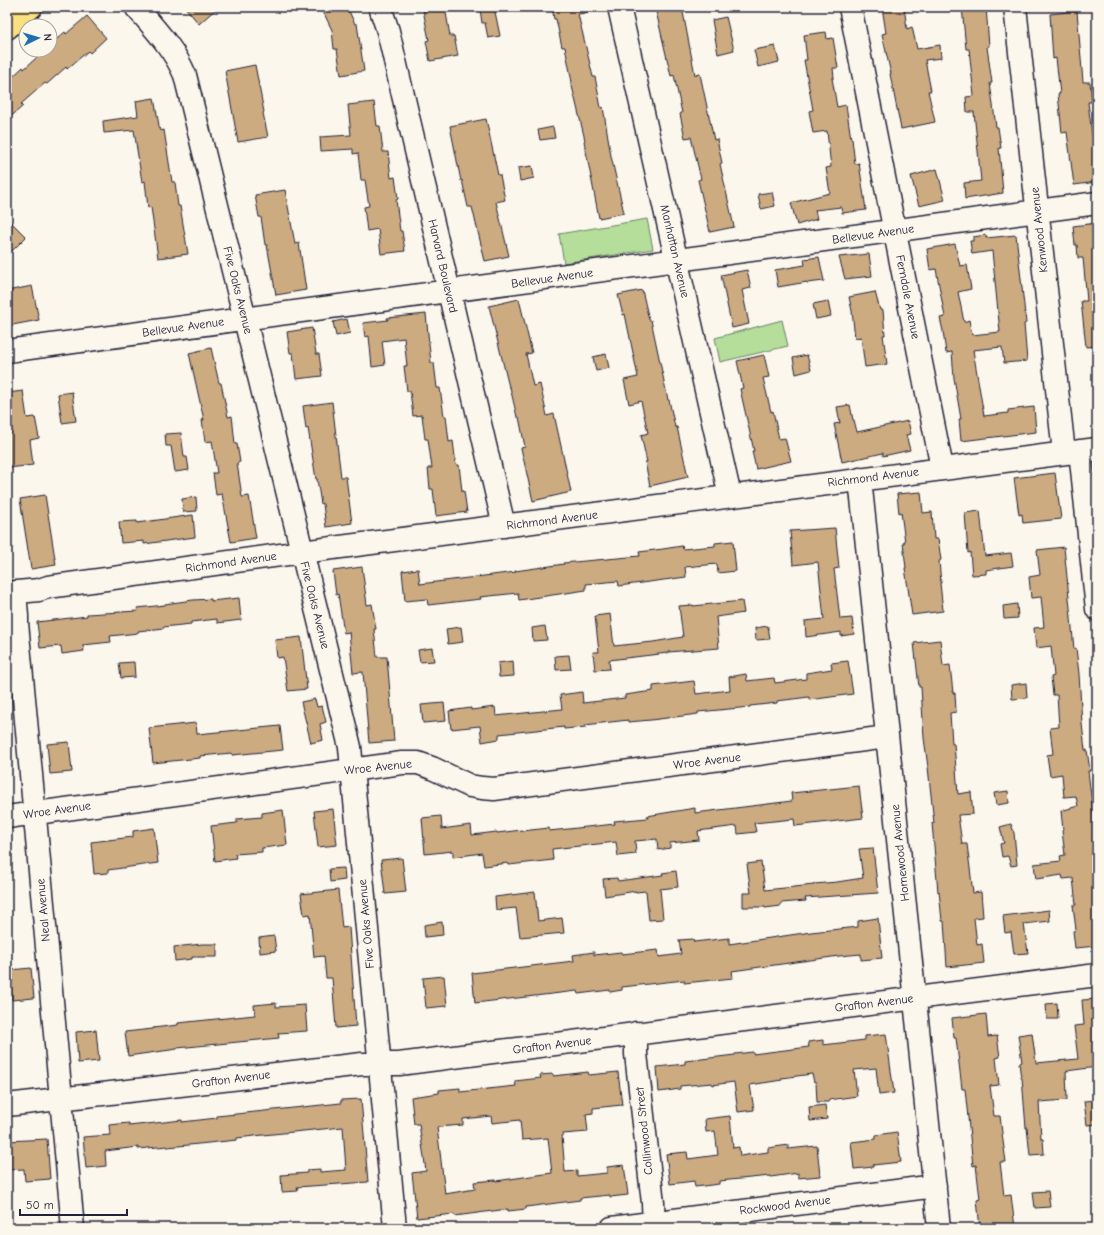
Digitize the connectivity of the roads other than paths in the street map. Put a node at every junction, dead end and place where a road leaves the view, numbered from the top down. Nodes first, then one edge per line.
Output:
1 (31, 7) edge
2 (136, 7) edge
3 (380, 7) edge
4 (619, 7) edge
5 (850, 7) edge
6 (1015, 7) edge
7 (7, 28) edge
8 (1097, 203) edge
9 (1037, 212) junction
10 (895, 231) junction
11 (677, 260) junction
12 (449, 291) junction
13 (245, 319) junction
14 (7, 351) edge
15 (1080, 451) edge
16 (942, 468) junction
17 (860, 479) junction
18 (730, 496) junction
19 (504, 526) junction
20 (302, 552) junction
21 (11, 592) edge
22 (1097, 609) edge
23 (887, 737) junction
24 (352, 770) junction
25 (34, 813) junction
26 (7, 817) edge
27 (1097, 975) edge
28 (914, 998) junction
29 (636, 1033) junction
30 (379, 1064) junction
31 (61, 1099) junction
32 (7, 1105) edge
33 (935, 1186) junction
34 (653, 1225) edge
35 (73, 1228) edge
36 (395, 1228) edge
37 (612, 1228) edge
38 (939, 1228) edge

1 - 7 main road
2 - 13 street, Five Oaks Avenue
3 - 12 street, Harvard Boulevard
4 - 11 street, Manhattan Avenue
5 - 10 street, Ferndale Avenue
6 - 9 street, Kenwood Avenue
8 - 9 street, Bellevue Avenue
9 - 10 street, Bellevue Avenue
9 - 15 street, Kenwood Avenue
10 - 11 street, Bellevue Avenue
10 - 16 street, Ferndale Avenue
11 - 12 street, Bellevue Avenue
11 - 18 street, Manhattan Avenue
12 - 13 street, Bellevue Avenue
12 - 19 street, Harvard Boulevard
13 - 14 street, Bellevue Avenue
13 - 20 street, Five Oaks Avenue
15 - 16 street, Richmond Avenue
15 - 22 street, Kenwood Avenue
16 - 17 street, Richmond Avenue
17 - 18 street, Richmond Avenue
17 - 23 street, Homewood Avenue
18 - 19 street, Richmond Avenue
19 - 20 street, Richmond Avenue
20 - 21 street, Richmond Avenue
20 - 24 street, Five Oaks Avenue
21 - 25 street, Neal Avenue
23 - 24 street, Wroe Avenue
23 - 28 street, Homewood Avenue
24 - 25 street, Wroe Avenue
24 - 30 street, Five Oaks Avenue
25 - 26 street, Wroe Avenue
25 - 31 street, Neal Avenue
27 - 28 street, Grafton Avenue
28 - 29 street, Grafton Avenue
28 - 33 street, Homewood Avenue
29 - 30 street, Grafton Avenue
29 - 34 street, Collinwood Street
30 - 31 street, Grafton Avenue
30 - 36 street, Five Oaks Avenue
31 - 32 street, Grafton Avenue
31 - 35 street, Neal Avenue
33 - 34 street, Rockwood Avenue
33 - 38 street, Homewood Avenue
34 - 37 street, Rockwood Avenue

